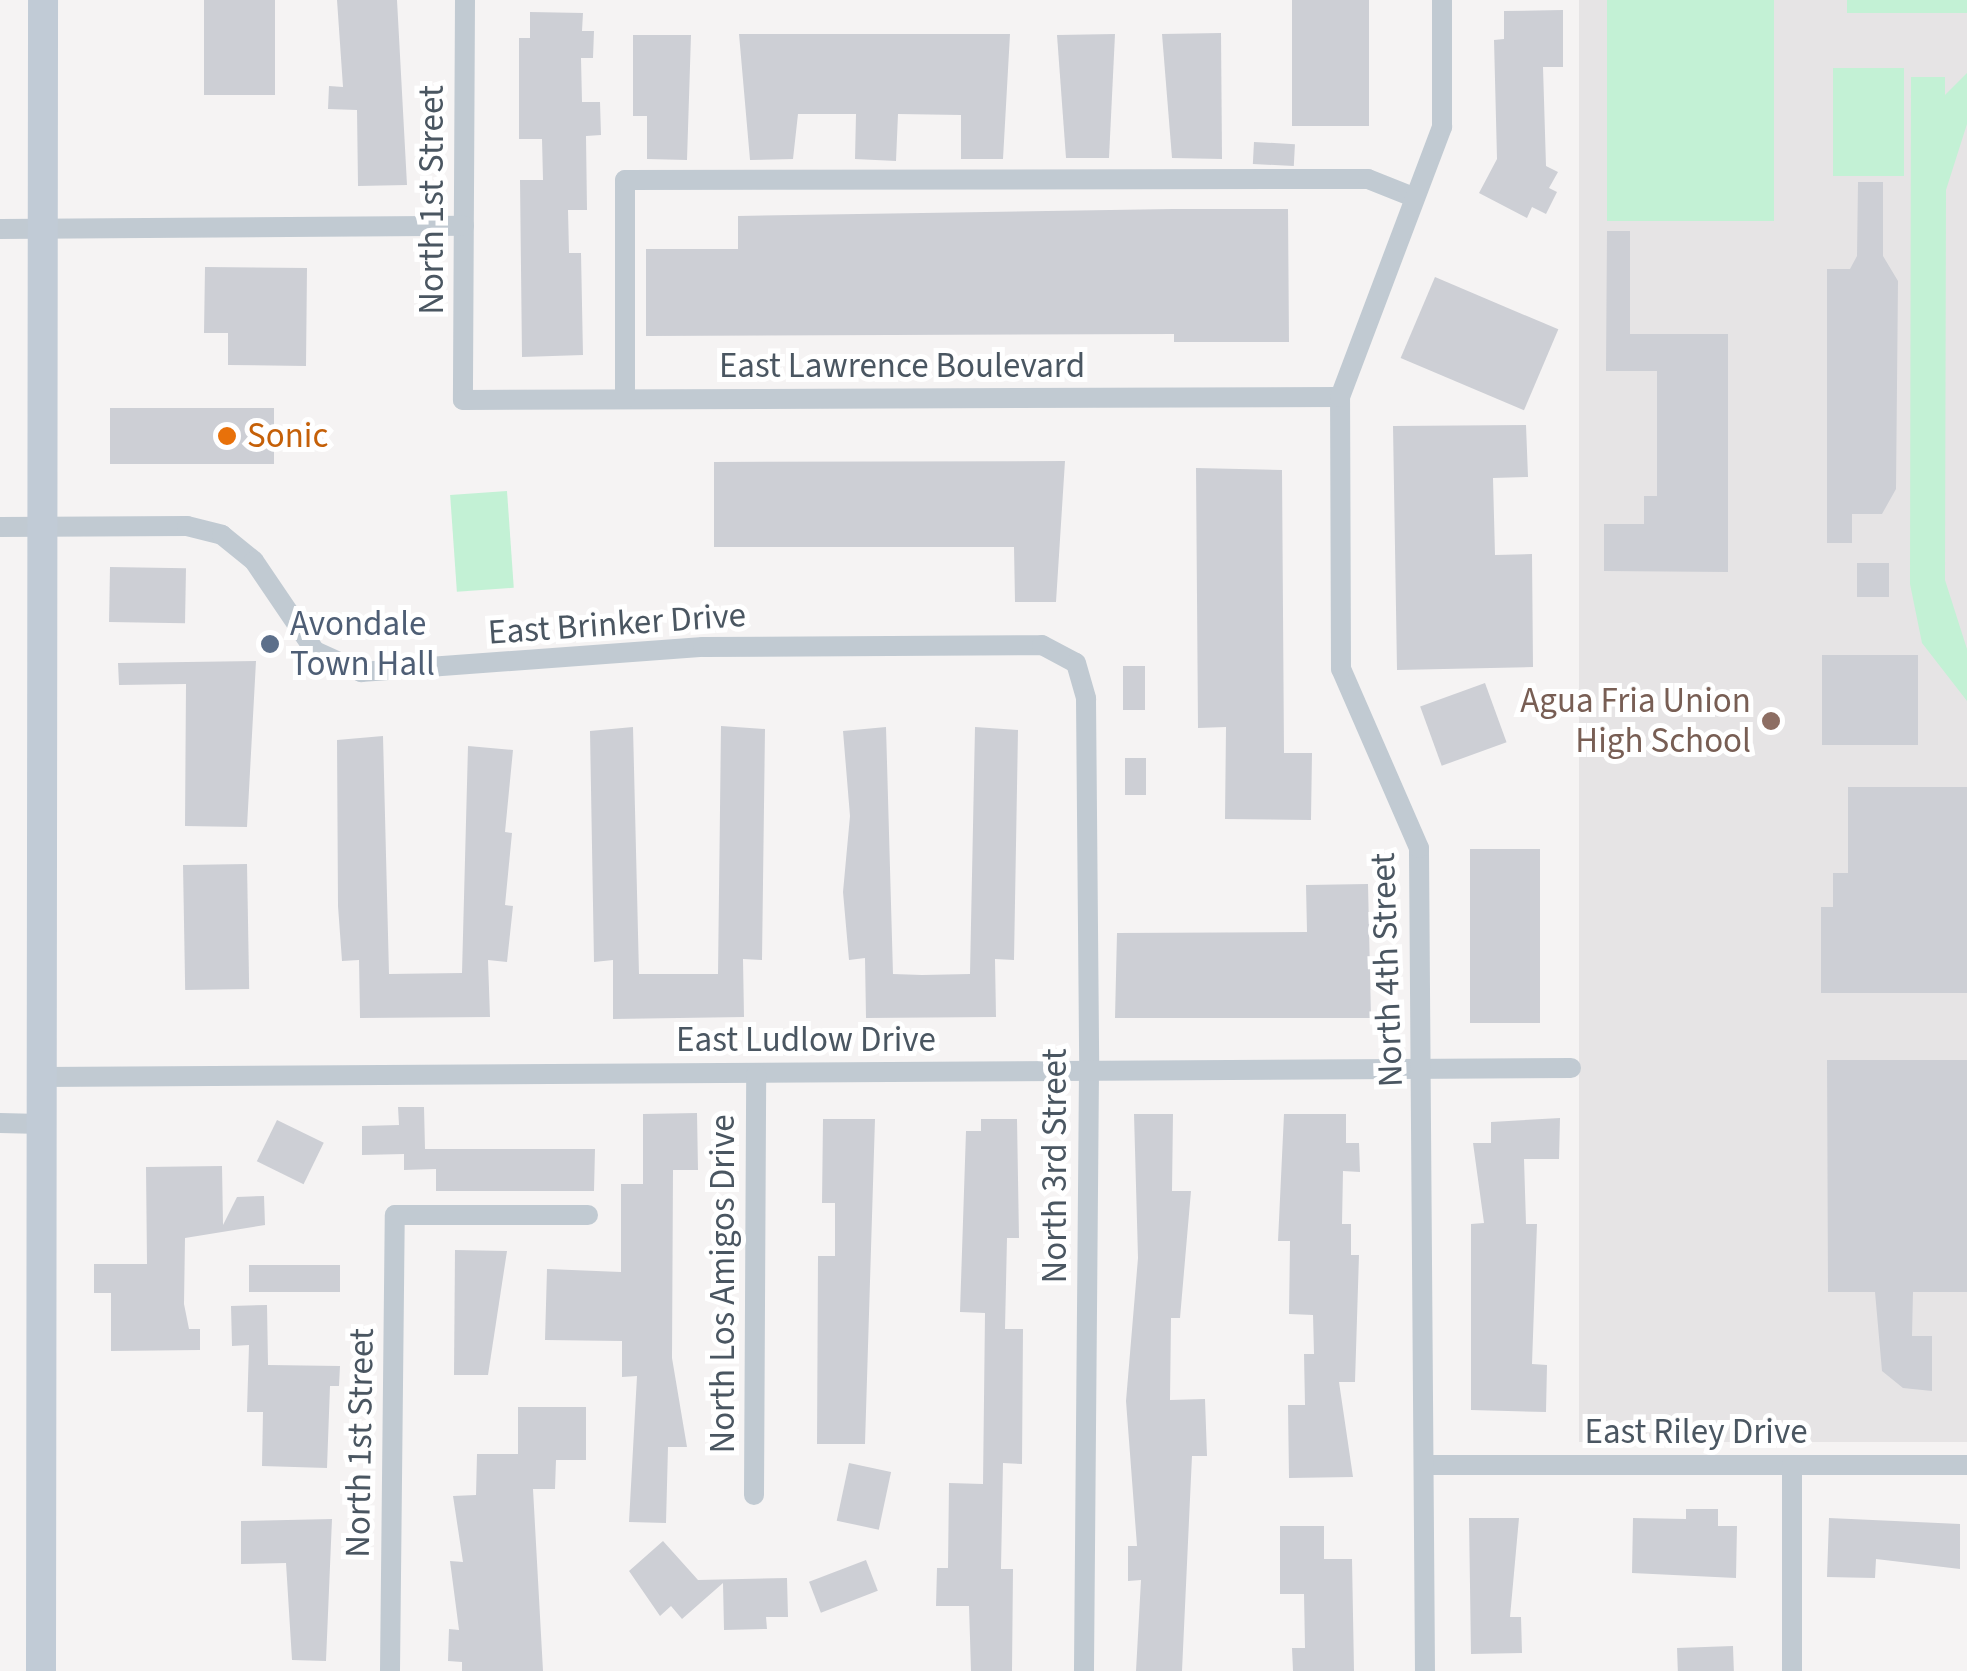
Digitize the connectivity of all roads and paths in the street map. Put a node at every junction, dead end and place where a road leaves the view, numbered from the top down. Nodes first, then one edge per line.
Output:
1 (43, 0) edge
2 (465, 0) edge
3 (1442, 0) edge
4 (1414, 197) junction
5 (464, 226) junction
6 (0, 229) edge
7 (43, 229) junction
8 (1340, 397) junction
9 (464, 400) joint
10 (625, 400) junction
11 (42, 526) junction
12 (0, 527) edge
13 (1076, 663) joint
14 (1571, 1068) dead end
15 (1425, 1069) junction
16 (1088, 1070) junction
17 (756, 1074) junction
18 (40, 1076) junction
19 (0, 1123) edge
20 (41, 1124) junction
21 (588, 1216) dead end
22 (1424, 1465) junction
23 (1792, 1465) junction
24 (1967, 1465) edge
25 (754, 1495) dead end
26 (41, 1671) edge
27 (390, 1671) edge
28 (1084, 1671) edge
29 (1424, 1671) edge
30 (1792, 1671) edge

1 - 7 street
2 - 5 street, North 1st Street
3 - 4 street, North 4th Street
4 - 8 street, North 4th Street
4 - 10 street
5 - 7 street
5 - 9 street, North 1st Street
6 - 7 street
7 - 11 street
8 - 10 street, East Lawrence Boulevard
8 - 15 street, North 4th Street
9 - 10 street, East Lawrence Boulevard
11 - 12 street, East Brinker Drive
11 - 13 street, East Brinker Drive
11 - 18 street
13 - 16 street, North 3rd Street
14 - 15 street, East Ludlow Drive
15 - 16 street, East Ludlow Drive
15 - 22 street, North 4th Street
16 - 17 street, East Ludlow Drive
16 - 28 street, North 3rd Street
17 - 18 street, East Ludlow Drive
17 - 25 street, North Los Amigos Drive
18 - 20 street
19 - 20 street
20 - 26 street
21 - 27 street, North 1st Street
22 - 23 street, East Riley Drive
22 - 29 street, North 4th Street
23 - 24 street, East Riley Drive
23 - 30 street

